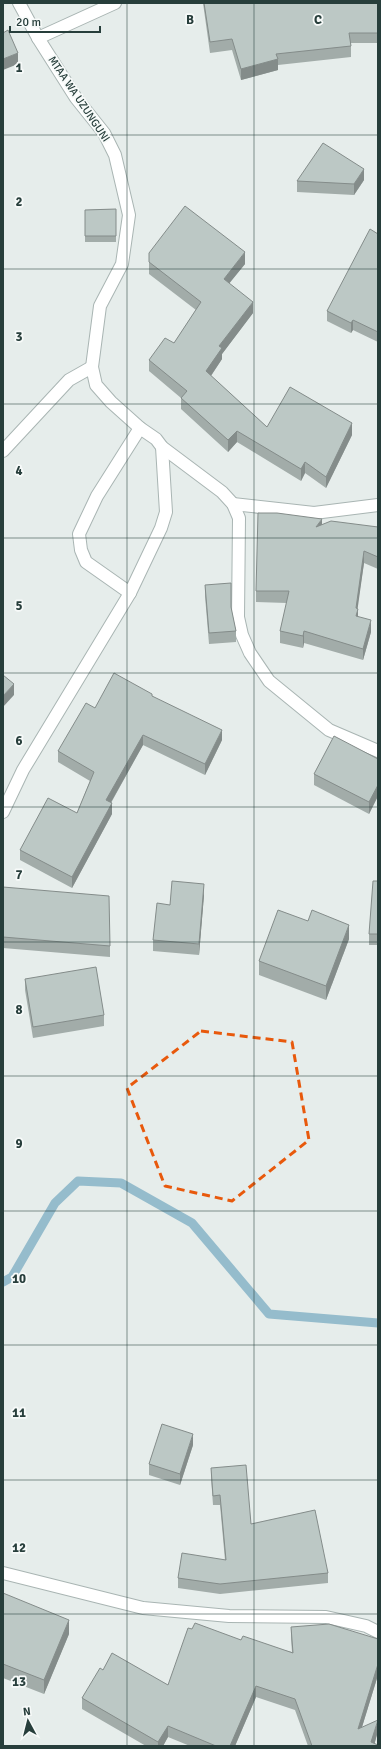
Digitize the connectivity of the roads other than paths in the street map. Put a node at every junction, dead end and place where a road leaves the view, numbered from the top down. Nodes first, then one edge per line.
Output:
1 (19, 3) edge
2 (115, 3) edge
3 (38, 38) junction
4 (92, 367) junction
5 (140, 428) junction
6 (162, 448) junction
7 (3, 451) edge
8 (234, 504) junction
9 (378, 505) edge
10 (130, 593) junction
11 (378, 751) edge
12 (3, 812) edge
13 (3, 1574) edge
14 (378, 1632) edge

1 - 3 street, MTAA WA UZUNGUNI
2 - 3 street
3 - 4 street, MTAA WA UZUNGUNI
4 - 5 street, MTAA WA UZUNGUNI
4 - 7 street
5 - 6 street, MTAA WA UZUNGUNI
5 - 10 street
6 - 8 street, MTAA WA UZUNGUNI
6 - 10 street
8 - 9 street
8 - 11 street
10 - 12 street
13 - 14 street

